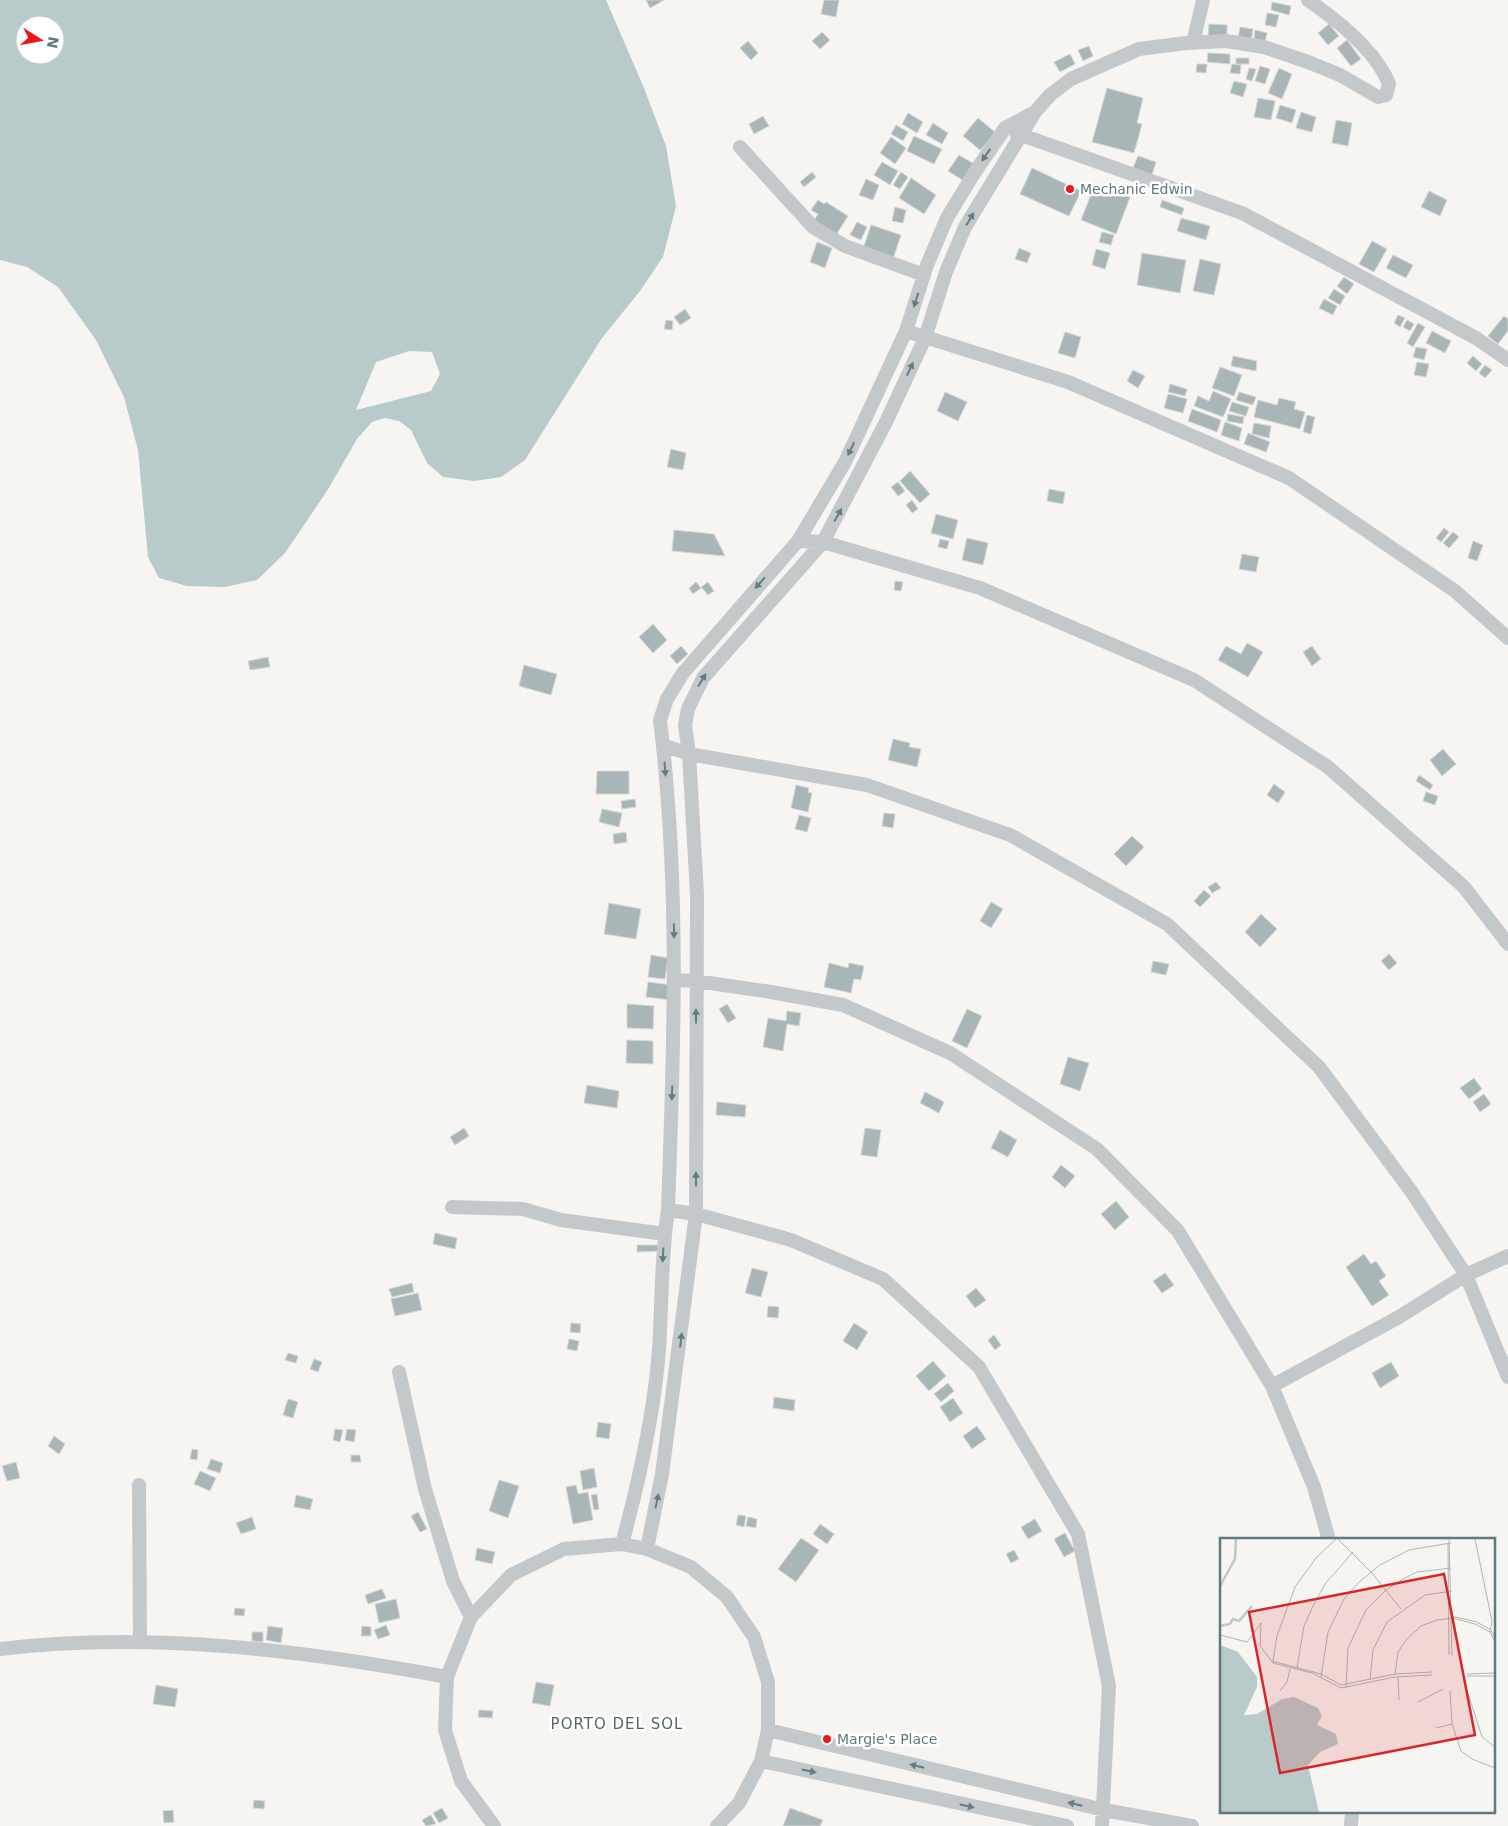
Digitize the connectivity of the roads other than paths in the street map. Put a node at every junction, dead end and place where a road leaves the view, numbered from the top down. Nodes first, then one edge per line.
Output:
1 (1203, 0) edge
2 (1308, 0) edge
3 (1193, 43) junction
4 (1035, 112) junction
5 (1005, 128) junction
6 (1022, 136) junction
7 (740, 146) dead end
8 (924, 275) junction
9 (906, 331) junction
10 (924, 338) junction
11 (1508, 360) edge
12 (798, 541) junction
13 (823, 542) junction
14 (1508, 638) edge
15 (664, 746) junction
16 (689, 754) junction
17 (1508, 944) edge
18 (674, 980) junction
19 (696, 981) junction
20 (452, 1207) dead end
21 (668, 1210) junction
22 (696, 1214) junction
23 (664, 1234) junction
24 (1508, 1256) edge
25 (1466, 1275) junction
26 (399, 1372) dead end
27 (1508, 1377) edge
28 (1272, 1386) junction
29 (139, 1485) dead end
30 (1329, 1538) edge
31 (622, 1544) junction
32 (647, 1549) junction
33 (471, 1617) junction
34 (140, 1642) junction
35 (0, 1649) edge
36 (447, 1677) junction
37 (768, 1730) junction
38 (761, 1761) junction
39 (1104, 1810) junction
40 (1120, 1820) edge
41 (488, 1825) edge
42 (717, 1826) edge
43 (1066, 1826) edge
44 (1102, 1826) edge
45 (1192, 1826) edge

1 - 3 street
2 - 3 street
3 - 4 street
4 - 5 street
4 - 6 street
5 - 6 street
5 -> 8 street
10 -> 6 street
6 - 11 street
7 - 8 street
8 -> 9 street
9 - 10 street
9 -> 12 street
13 -> 10 street
10 - 14 street
12 - 13 street
12 -> 15 street
16 -> 13 street
13 - 17 street
15 - 16 street
15 -> 18 street
16 - 19 street
16 - 25 street
18 - 19 street
18 -> 21 street
22 -> 19 street
19 - 28 street
20 - 23 street
21 - 22 street
21 - 23 street
32 -> 22 street
22 - 39 street
23 -> 31 street
24 - 25 street
25 - 27 street
25 - 28 street
26 - 33 street
28 - 30 street
29 - 34 street
31 - 32 street
31 - 33 street
32 - 37 street
33 - 36 street
34 - 35 street
34 - 36 street
36 - 41 street
37 - 38 street
39 -> 37 street
38 - 42 street
38 -> 43 street
39 - 40 street
39 - 44 street
40 - 45 street

